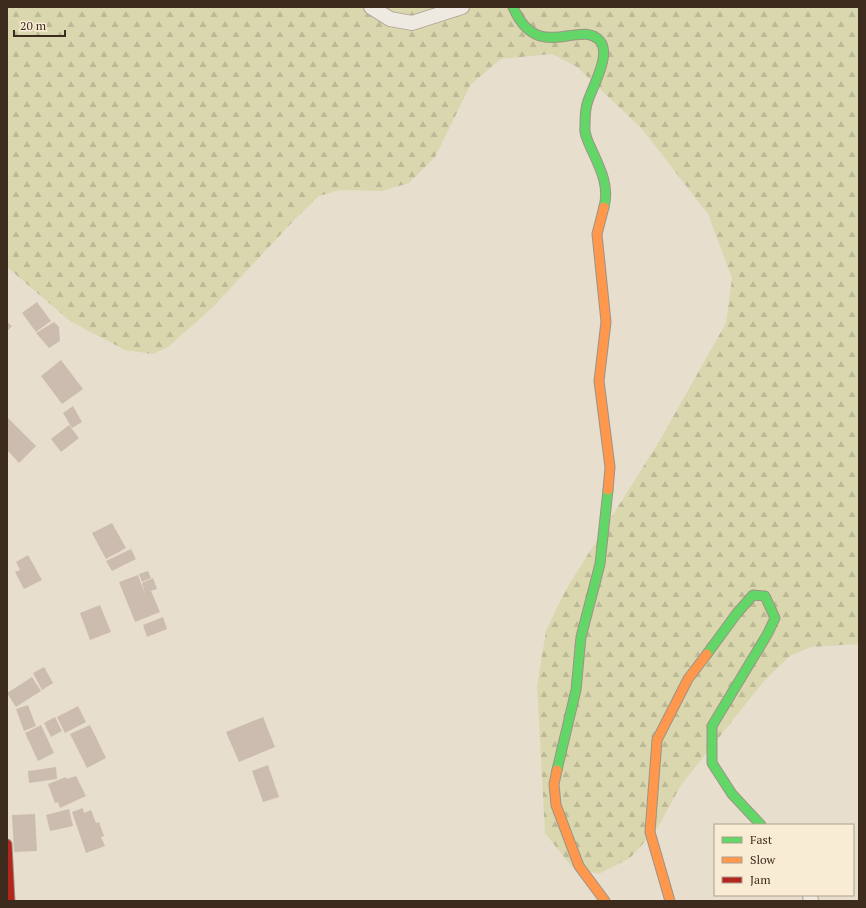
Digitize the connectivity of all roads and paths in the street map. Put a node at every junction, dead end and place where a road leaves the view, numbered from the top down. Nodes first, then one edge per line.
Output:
1 (371, 7) edge
2 (462, 7) edge
3 (513, 7) edge
4 (760, 824) edge
5 (7, 844) edge
6 (10, 901) edge
7 (605, 901) edge
8 (670, 901) edge

1 - 2 street
3 - 7 street
4 - 8 street
5 - 6 street

